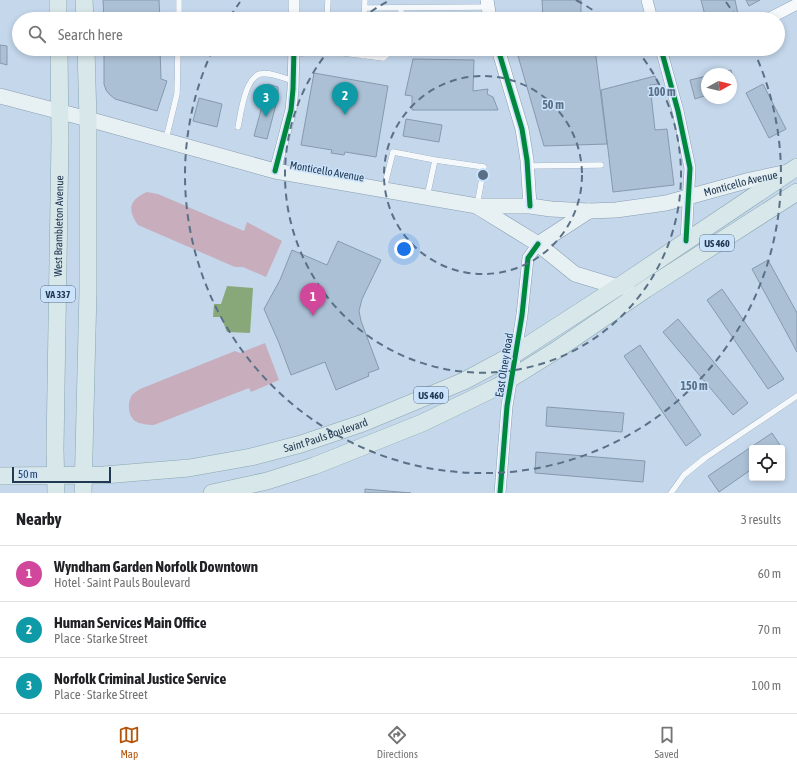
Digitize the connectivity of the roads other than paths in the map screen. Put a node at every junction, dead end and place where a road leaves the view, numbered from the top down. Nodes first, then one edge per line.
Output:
1 (58, 0) edge
2 (84, 0) edge
3 (179, 0) edge
4 (294, 0) edge
5 (328, 0) edge
6 (365, 0) edge
7 (647, 0) edge
8 (797, 4) edge
9 (365, 8) junction
10 (401, 8) junction
11 (488, 9) edge
12 (58, 12) edge
13 (85, 12) edge
14 (179, 12) edge
15 (294, 12) edge
16 (328, 12) edge
17 (365, 12) edge
18 (401, 12) edge
19 (650, 12) edge
20 (782, 12) edge
21 (59, 56) edge
22 (86, 56) edge
23 (178, 56) edge
24 (293, 56) edge
25 (363, 56) edge
26 (385, 56) edge
27 (500, 56) edge
28 (664, 56) edge
29 (293, 82) junction
30 (0, 96) edge
31 (60, 111) junction
32 (88, 119) junction
33 (238, 127) dead end
34 (166, 141) junction
35 (435, 160) junction
36 (601, 165) dead end
37 (528, 166) junction
38 (793, 169) edge
39 (275, 171) junction
40 (383, 191) junction
41 (797, 192) edge
42 (689, 196) junction
43 (427, 198) junction
44 (477, 206) junction
45 (530, 206) junction
46 (589, 211) junction
47 (686, 241) junction
48 (538, 244) junction
49 (618, 287) junction
50 (646, 288) junction
51 (516, 353) junction
52 (512, 378) junction
53 (797, 396) edge
54 (0, 476) edge
55 (56, 476) junction
56 (83, 476) junction
57 (56, 493) edge
58 (83, 493) edge
59 (212, 493) edge
60 (500, 493) edge
61 (671, 493) edge

1 - 12 main road
2 - 13 main road
3 - 14 lane
4 - 15 street
5 - 16 lane
6 - 9 lane
7 - 19 street
8 - 20 street
9 - 10 lane
9 - 17 lane
10 - 11 lane
10 - 18 lane
21 - 31 main road, West Brambleton Avenue / VA 337
22 - 32 main road, VA 337
23 - 34 lane
24 - 29 street
25 - 26 lane
27 - 37 street
28 - 42 street
29 - 33 lane
29 - 39 street
30 - 31 main road, Monticello Avenue
31 - 32 main road, Monticello Avenue
31 - 55 main road, West Brambleton Avenue / VA 337
32 - 34 main road, Monticello Avenue
32 - 56 main road, VA 337
34 - 39 main road, Monticello Avenue
35 - 40 lane
35 - 43 lane
35 - 44 lane
36 - 37 lane
37 - 45 street
38 - 42 main road, Monticello Avenue
38 - 47 main road, Monticello Avenue / US 460
39 - 40 main road, Monticello Avenue
40 - 43 main road, Monticello Avenue
41 - 50 main road, US 460
42 - 46 main road, Monticello Avenue
42 - 47 street
43 - 44 main road, Monticello Avenue
44 - 45 main road, Monticello Avenue
44 - 48 main road, Monticello Avenue
45 - 46 main road, Monticello Avenue
46 - 48 main road
47 - 49 main road, Monticello Avenue / US 460
48 - 49 main road, Monticello Avenue
48 - 51 street, East Olney Road
49 - 50 main road, Monticello Avenue
49 - 51 main road, Saint Pauls Boulevard / US 460
50 - 52 main road, Saint Pauls Boulevard / US 460
51 - 52 street, East Olney Road
51 - 56 main road, Saint Pauls Boulevard / US 460
52 - 59 main road, Saint Pauls Boulevard / US 460
52 - 60 street, East Olney Road
53 - 61 lane
54 - 55 main road, Saint Pauls Boulevard
55 - 56 main road, Saint Pauls Boulevard / US 460
55 - 57 main road, West Brambleton Avenue
56 - 58 main road, VA 337

